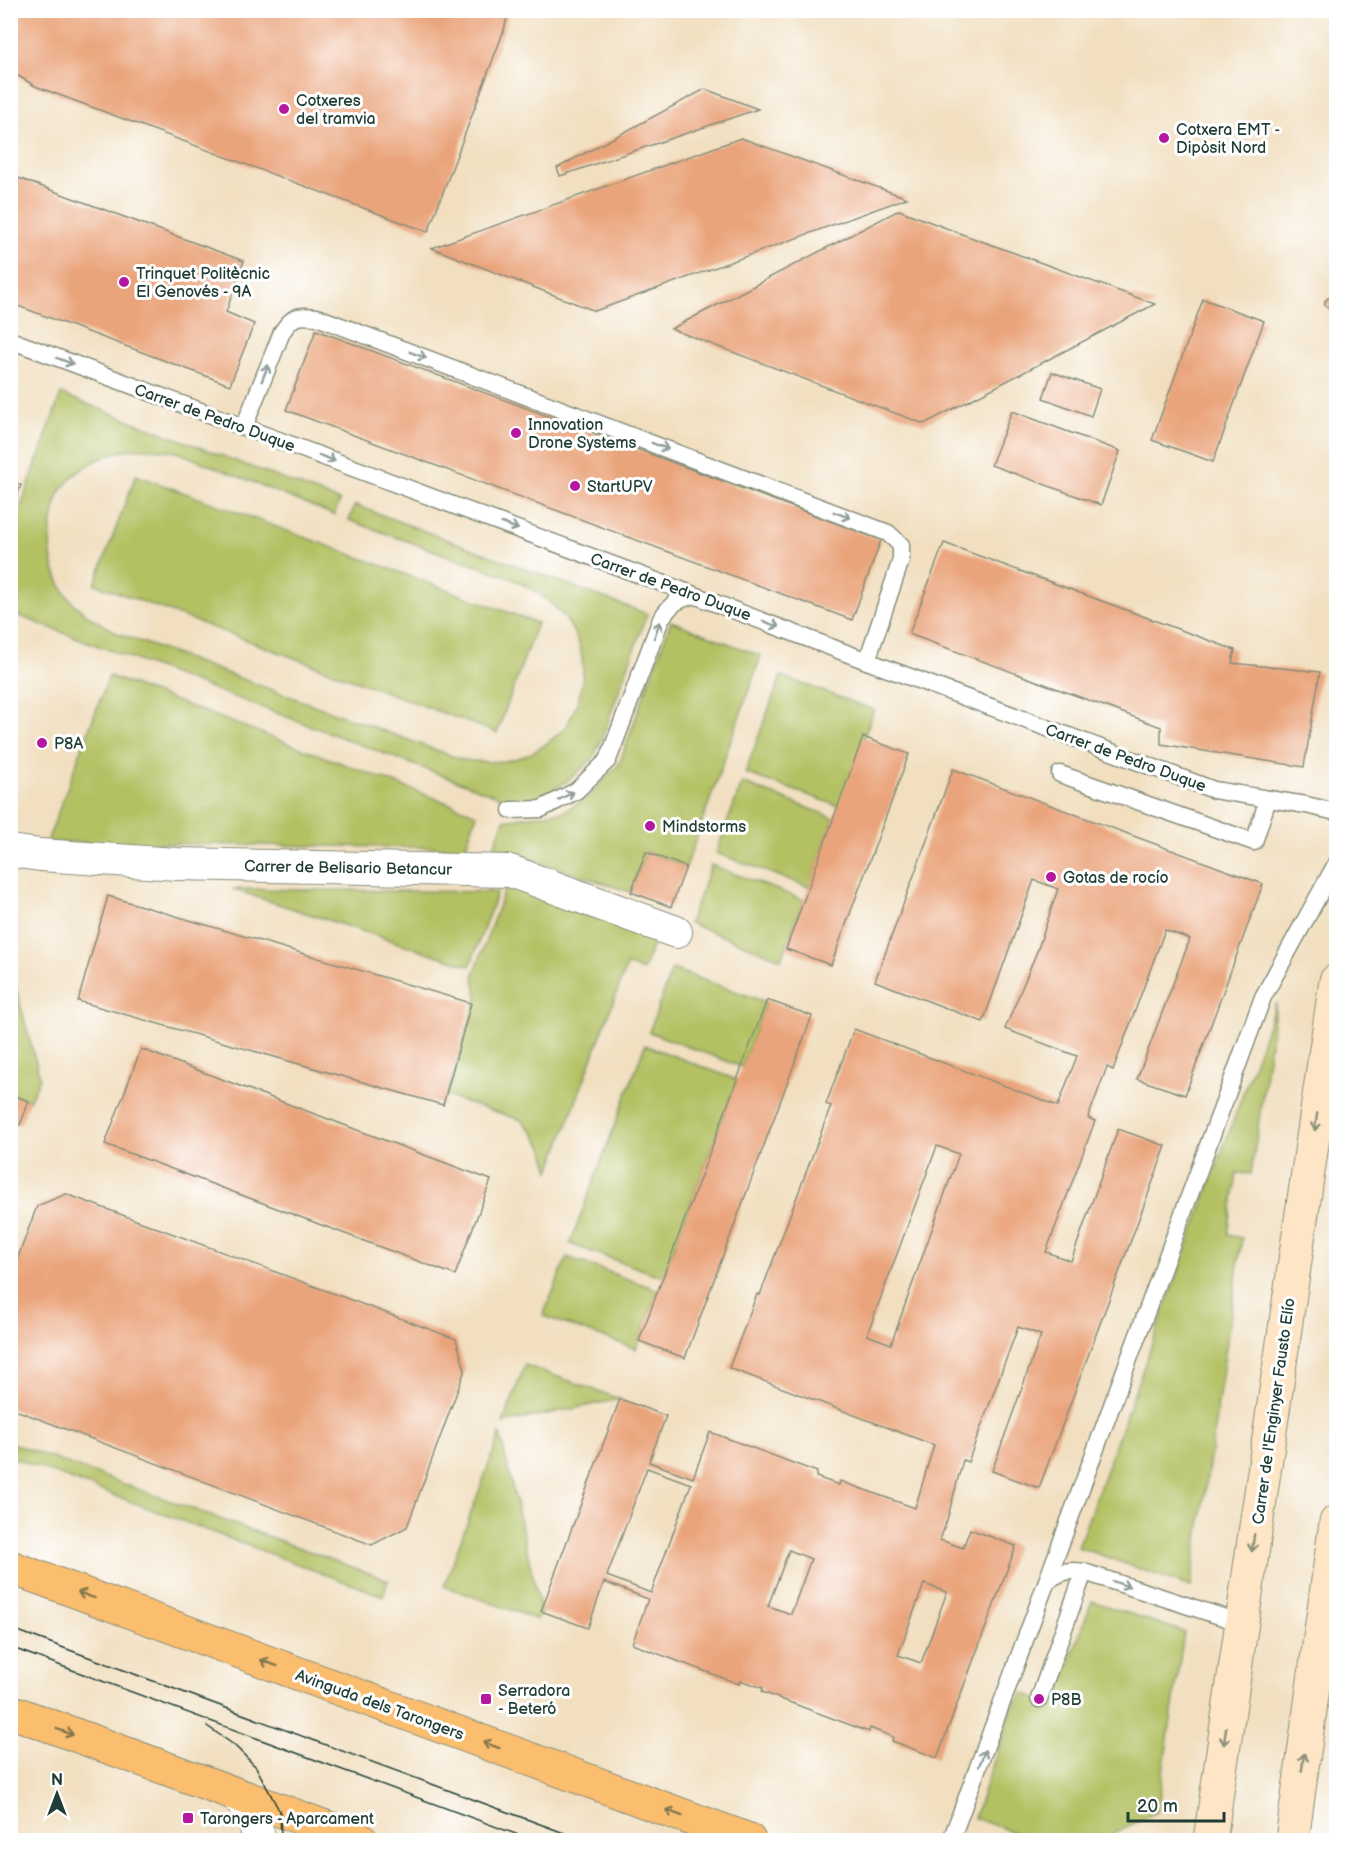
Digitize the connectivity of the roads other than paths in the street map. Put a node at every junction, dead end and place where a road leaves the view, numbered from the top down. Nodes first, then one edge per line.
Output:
1 (10, 340) edge
2 (244, 427) junction
3 (694, 595) junction
4 (867, 661) junction
5 (1060, 774) dead end
6 (1268, 799) junction
7 (511, 810) dead end
8 (1336, 812) edge
9 (10, 852) edge
10 (1336, 864) edge
11 (676, 932) dead end
12 (1336, 981) edge
13 (1336, 1522) edge
14 (10, 1567) edge
15 (1084, 1572) junction
16 (1047, 1581) junction
17 (1241, 1623) junction
18 (1039, 1700) dead end
19 (10, 1711) edge
20 (236, 1795) junction
21 (260, 1840) edge
22 (361, 1840) edge
23 (749, 1840) edge
24 (951, 1840) edge
25 (1210, 1840) edge
26 (1292, 1840) edge

1 -> 2 lane, Carrer de Pedro Duque
2 -> 3 lane, Carrer de Pedro Duque
2 -> 4 lane
3 -> 4 lane, Carrer de Pedro Duque
7 -> 3 lane
4 - 6 lane, Carrer de Pedro Duque
5 - 6 lane
6 - 8 lane, Carrer de Pedro Duque
9 - 11 street, Carrer de Belisario Betancur
10 - 16 lane
12 -> 17 main road, Carrer de l'Enginyer Fausto Elío
26 -> 13 main road
23 -> 14 main road, Avinguda dels Tarongers
15 - 16 lane
15 -> 17 lane
15 - 18 lane
24 -> 16 lane
17 -> 25 main road, Carrer de l'Enginyer Fausto Elío
19 -> 20 main road
20 - 21 street
20 - 22 main road

